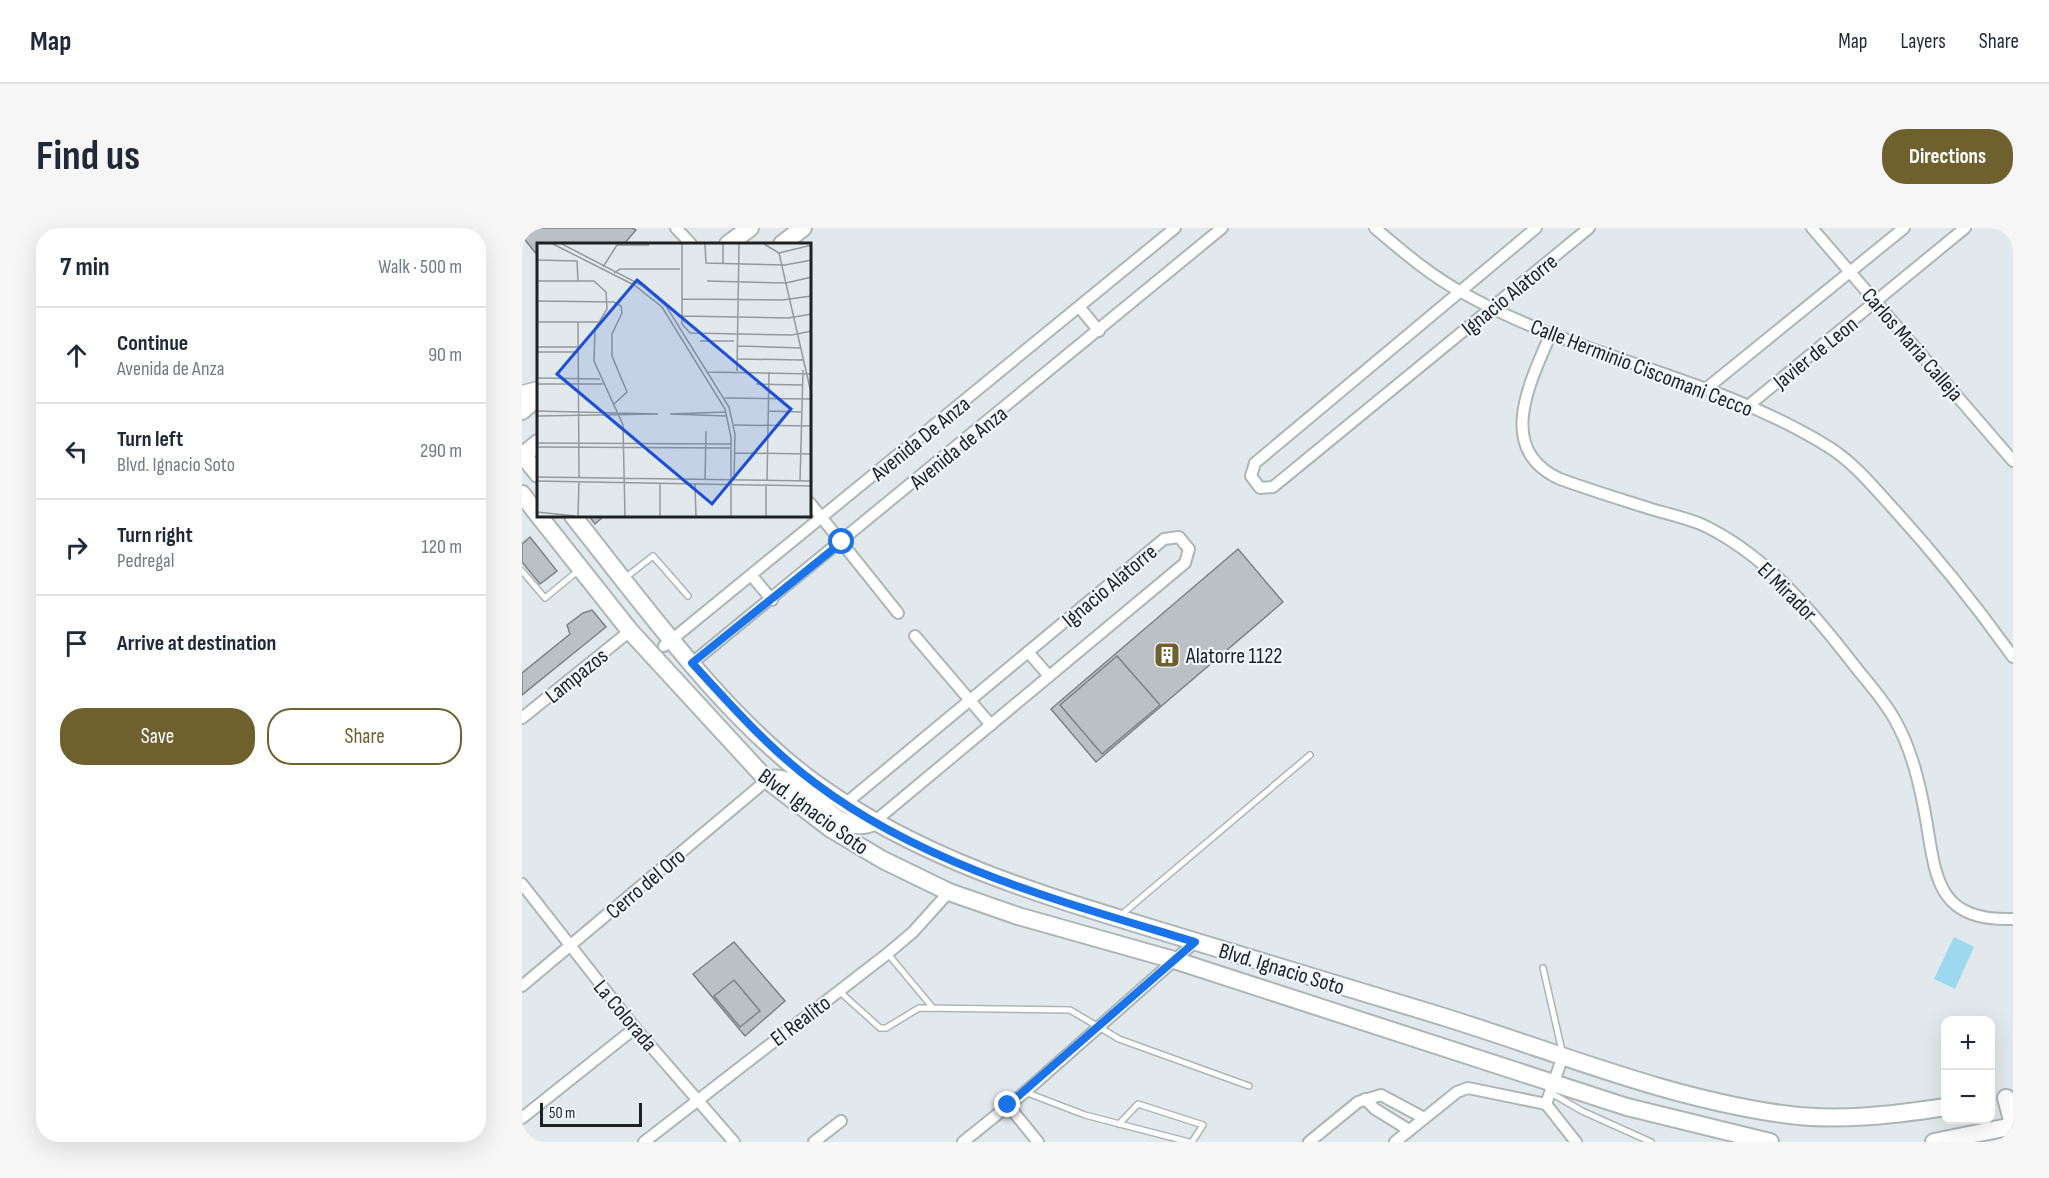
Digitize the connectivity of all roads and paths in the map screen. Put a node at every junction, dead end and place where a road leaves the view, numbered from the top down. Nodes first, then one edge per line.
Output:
1 (676, 228) edge
2 (750, 228) edge
3 (802, 228) edge
4 (1175, 228) edge
5 (1222, 228) edge
6 (1375, 228) edge
7 (1536, 228) edge
8 (1589, 228) edge
9 (1812, 228) edge
10 (1904, 228) edge
11 (1965, 228) edge
12 (690, 243) edge
13 (729, 243) edge
14 (783, 243) edge
15 (1851, 272) junction
16 (1461, 293) junction
17 (1877, 302) junction
18 (1080, 308) junction
19 (1492, 308) junction
20 (1099, 331) junction
21 (1551, 333) junction
22 (1707, 388) junction
23 (537, 391) edge
24 (522, 395) edge
25 (537, 398) edge
26 (1748, 406) junction
27 (522, 411) edge
28 (537, 444) edge
29 (522, 455) edge
30 (2011, 455) edge
31 (537, 473) edge
32 (522, 494) edge
33 (812, 506) edge
34 (537, 513) edge
35 (541, 518) edge
36 (822, 518) junction
37 (579, 521) edge
38 (842, 542) junction
39 (581, 569) junction
40 (522, 571) edge
41 (752, 576) junction
42 (623, 579) junction
43 (688, 596) dead end
44 (771, 600) junction
45 (898, 613) dead end
46 (630, 631) junction
47 (915, 636) dead end
48 (668, 642) junction
49 (1028, 652) junction
50 (2013, 657) edge
51 (692, 663) junction
52 (1049, 676) junction
53 (969, 700) junction
54 (522, 718) edge
55 (991, 725) junction
56 (1310, 755) dead end
57 (767, 780) junction
58 (845, 804) junction
59 (874, 822) junction
60 (522, 884) edge
61 (949, 892) junction
62 (1117, 918) junction
63 (2013, 919) edge
64 (1195, 942) junction
65 (570, 947) junction
66 (887, 954) junction
67 (1174, 960) junction
68 (1543, 968) dead end
69 (522, 986) edge
70 (839, 991) junction
71 (933, 1008) junction
72 (635, 1028) junction
73 (1097, 1029) junction
74 (1563, 1056) junction
75 (1249, 1086) dead end
76 (1552, 1088) junction
77 (1026, 1092) junction
78 (699, 1098) junction
79 (2003, 1098) edge
80 (1365, 1099) junction
81 (1546, 1104) junction
82 (1008, 1105) junction
83 (1941, 1108) edge
84 (522, 1118) edge
85 (1424, 1118) junction
86 (841, 1121) dead end
87 (1119, 1124) junction
88 (2013, 1125) edge
89 (1409, 1130) junction
90 (644, 1142) edge
91 (734, 1142) edge
92 (814, 1142) edge
93 (963, 1142) edge
94 (1038, 1142) edge
95 (1191, 1142) edge
96 (1309, 1142) edge
97 (1395, 1142) edge
98 (1576, 1142) edge
99 (1651, 1142) edge
100 (1770, 1142) edge
101 (1934, 1142) edge

1 - 12 street
2 - 13 main road
3 - 14 main road
4 - 18 street, Avenida De Anza
5 - 20 street, Avenida de Anza
6 - 16 street, Calle Herminio Ciscomani Cecco
7 - 16 street, Ignacio Alatorre
8 - 19 street, Ignacio Alatorre
9 - 15 street, Carlos Maria Calleja
10 - 15 street, Javier de Leon
11 - 17 street, Javier de Leon
15 - 17 street, Carlos Maria Calleja
15 - 22 street, Javier de Leon
16 - 19 street, Calle Herminio Ciscomani Cecco
16 - 19 street, Ignacio Alatorre
17 - 26 street, Javier de Leon
17 - 30 street, Carlos Maria Calleja
18 - 20 street
18 - 36 street, Avenida De Anza
19 - 21 street, Calle Herminio Ciscomani Cecco
20 - 38 street, Avenida de Anza
21 - 22 street, Calle Herminio Ciscomani Cecco
21 - 63 street, El Mirador
22 - 26 street, Calle Herminio Ciscomani Cecco
23 - 24 highway
25 - 27 main road
26 - 50 street, Calle Herminio Ciscomani Cecco
28 - 29 main road
29 - 31 main road
32 - 34 main road, Blvd. Ignacio Soto
33 - 36 street
35 - 39 main road, Blvd. Ignacio Soto
36 - 38 street
36 - 41 street, Avenida De Anza
37 - 42 main road, Blvd. Ignacio Soto
38 - 44 street, Avenida de Anza
38 - 45 street
39 - 40 lane
39 - 46 main road, Blvd. Ignacio Soto
41 - 44 street
41 - 48 street, Avenida De Anza
42 - 43 lane
42 - 48 main road, Blvd. Ignacio Soto
44 - 51 street, Avenida de Anza
46 - 48 main road
46 - 54 street, Lampazos
46 - 57 main road, Blvd. Ignacio Soto
47 - 53 street
48 - 51 main road, Blvd. Ignacio Soto
49 - 52 street
49 - 52 street, Ignacio Alatorre
49 - 53 street, Ignacio Alatorre
51 - 58 main road, Blvd. Ignacio Soto
52 - 55 street, Ignacio Alatorre
53 - 55 street
53 - 58 street, Ignacio Alatorre
55 - 59 street, Ignacio Alatorre
56 - 62 lane
57 - 59 main road
57 - 61 main road, Blvd. Ignacio Soto
57 - 65 street, Cerro del Oro
58 - 59 main road, Blvd. Ignacio Soto
59 - 62 main road, Blvd. Ignacio Soto
60 - 65 street, La Colorada
61 - 66 street, El Realito
61 - 67 main road, Blvd. Ignacio Soto
62 - 64 main road, Blvd. Ignacio Soto
64 - 67 street
64 - 74 main road, Blvd. Ignacio Soto
65 - 69 street, Cerro del Oro
65 - 72 street, La Colorada
66 - 70 street, El Realito
66 - 71 lane
67 - 73 street
67 - 76 main road, Blvd. Ignacio Soto
68 - 74 lane
70 - 71 lane
70 - 78 street, El Realito
71 - 73 lane
72 - 78 street, La Colorada
72 - 84 street
73 - 75 lane
73 - 77 street
74 - 76 street
74 - 83 main road, Blvd. Ignacio Soto
76 - 81 street
76 - 99 lane
76 - 100 main road, Blvd. Ignacio Soto
77 - 82 street
77 - 87 lane
78 - 90 street, El Realito
78 - 91 street, La Colorada
79 - 88 main road
80 - 85 street
80 - 89 street
80 - 96 street
81 - 85 street
81 - 98 street
82 - 93 street
82 - 94 street
85 - 89 street
86 - 92 street
87 - 95 lane
87 - 95 lane
88 - 101 main road
89 - 97 street

